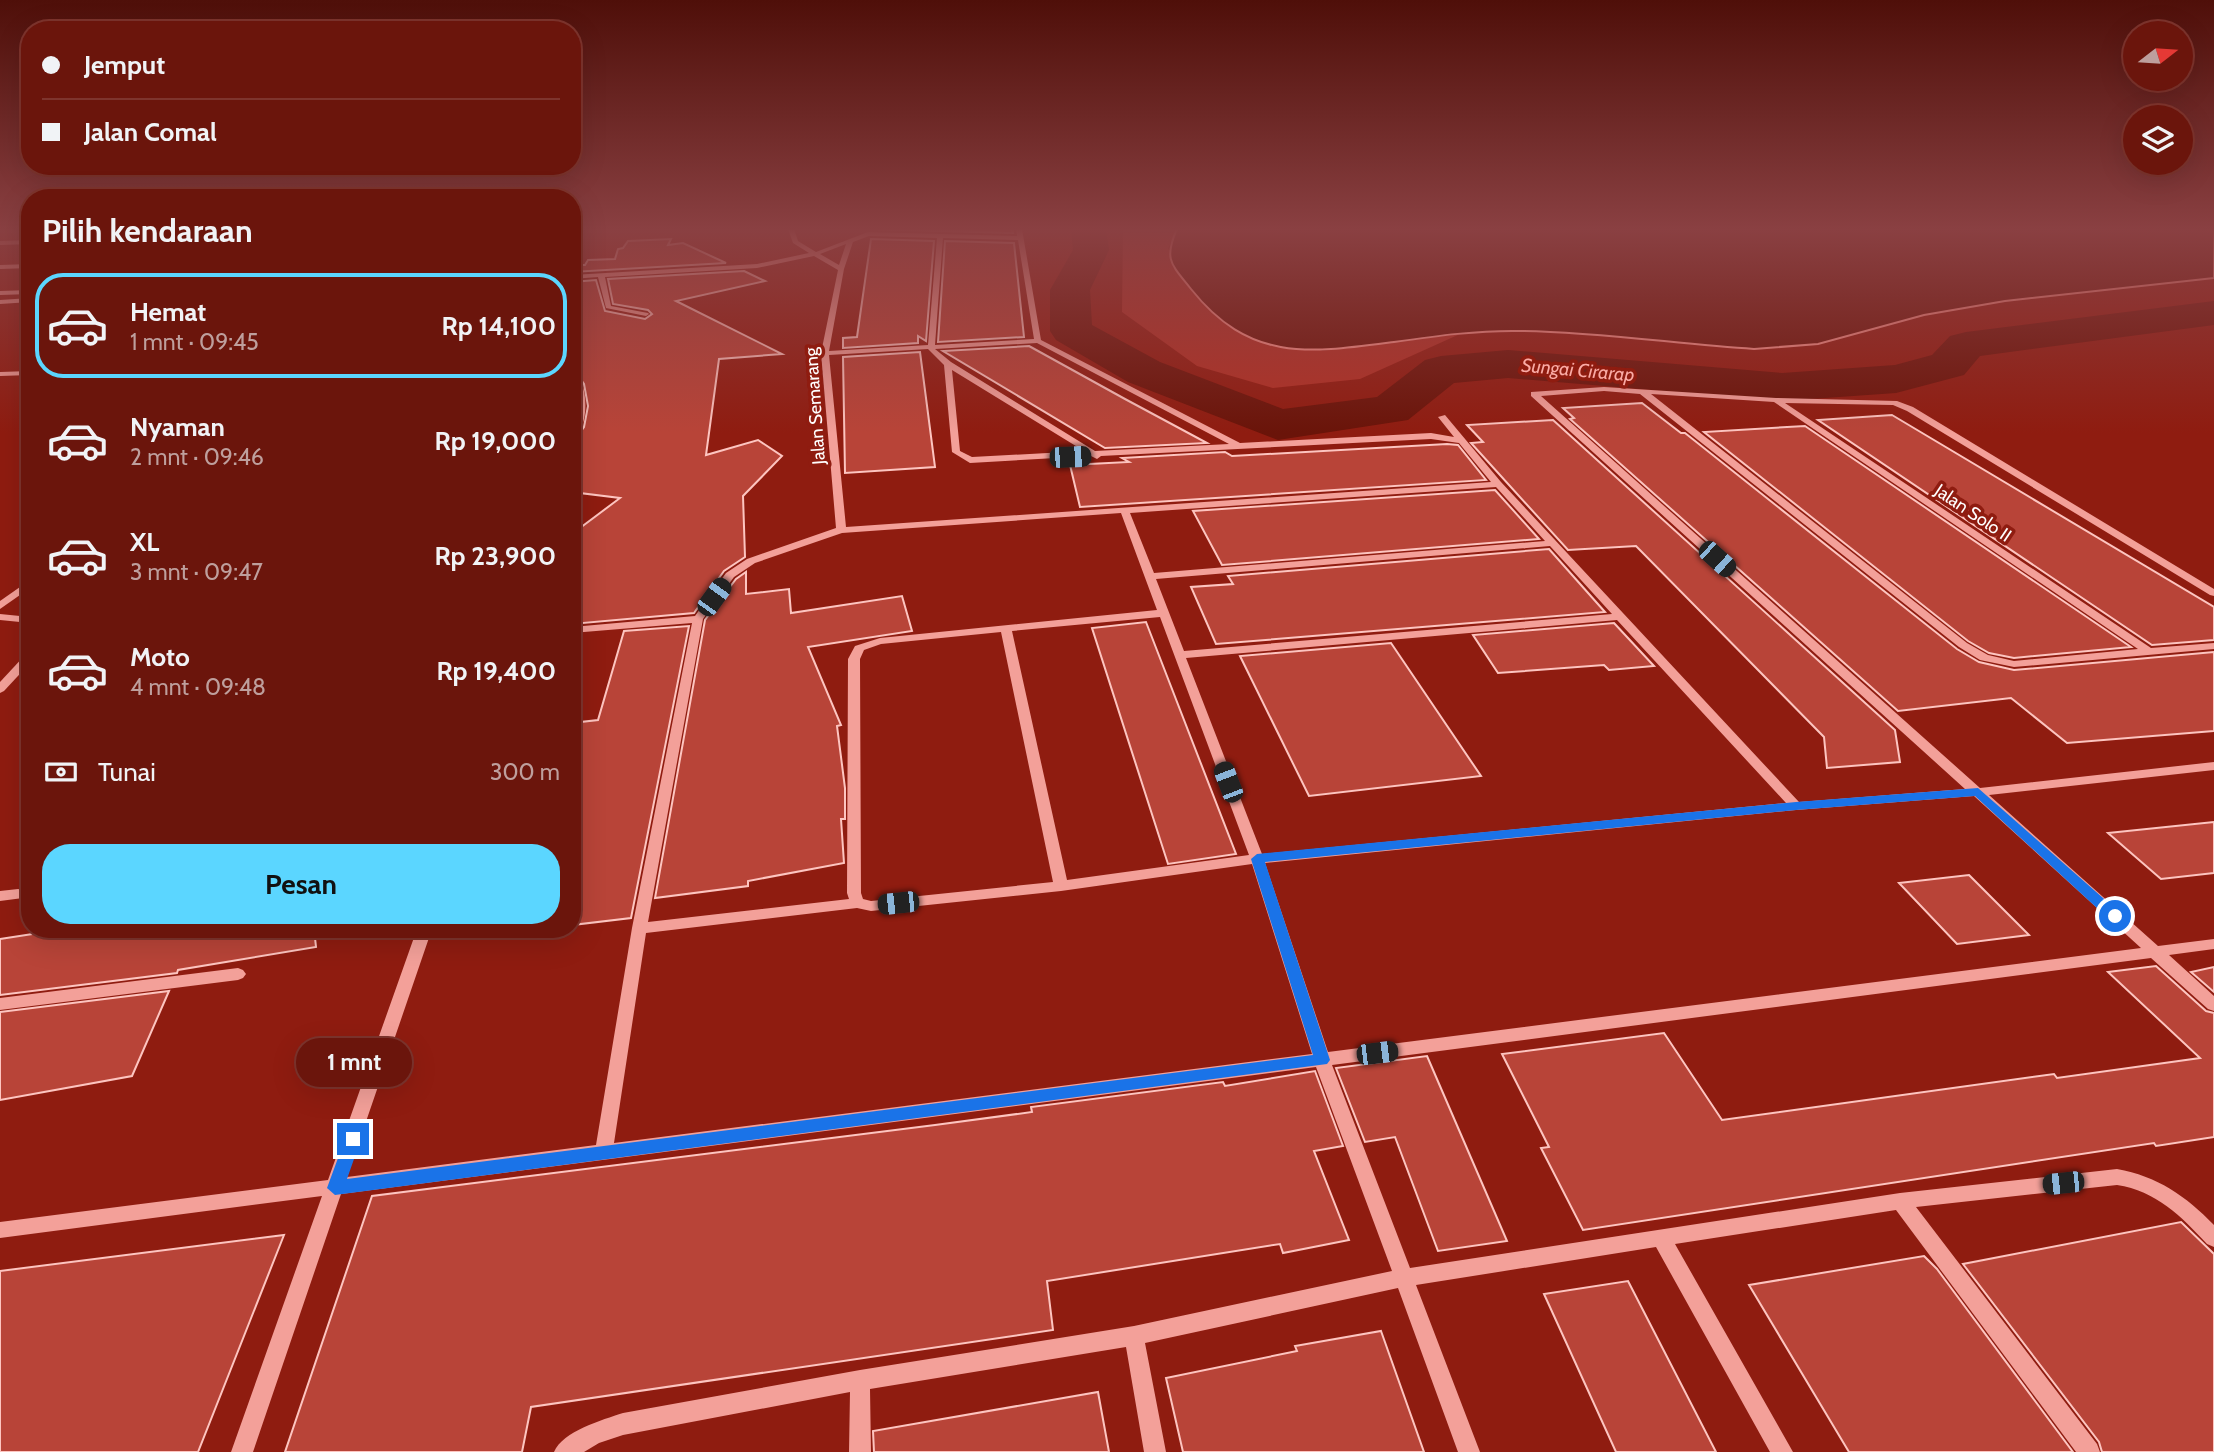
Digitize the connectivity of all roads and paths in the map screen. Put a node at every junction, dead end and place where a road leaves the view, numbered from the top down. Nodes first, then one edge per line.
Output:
1 (606, 297) edge
2 (838, 297) edge
3 (935, 297) edge
4 (1031, 297) edge
5 (21, 301) edge
6 (2, 303) edge
7 (646, 314) dead end
8 (1038, 341) junction
9 (931, 349) junction
10 (825, 353) junction
11 (948, 364) junction
12 (21, 373) edge
13 (0, 374) edge
14 (581, 385) edge
15 (1642, 391) junction
16 (1776, 400) junction
17 (581, 405) edge
18 (1442, 417) dead end
19 (1462, 441) junction
20 (1240, 446) junction
21 (1097, 456) junction
22 (1498, 484) junction
23 (1125, 511) junction
24 (841, 530) junction
25 (1552, 542) junction
26 (1152, 576) junction
27 (21, 590) edge
28 (2214, 593) edge
29 (0, 606) edge
30 (1164, 613) junction
31 (1620, 616) junction
32 (0, 617) edge
33 (21, 619) edge
34 (698, 619) junction
35 (1006, 628) junction
36 (581, 630) edge
37 (2214, 646) edge
38 (2151, 653) junction
39 (1181, 655) junction
40 (21, 666) edge
41 (0, 689) edge
42 (2214, 766) edge
43 (1978, 792) junction
44 (1796, 806) junction
45 (1257, 859) junction
46 (1060, 886) junction
47 (18, 894) dead end
48 (0, 896) edge
49 (857, 903) junction
50 (639, 928) junction
51 (422, 938) edge
52 (2214, 944) edge
53 (2154, 952) junction
54 (238, 974) dead end
55 (0, 1004) edge
56 (2214, 1005) edge
57 (1322, 1060) junction
58 (604, 1153) junction
59 (335, 1188) junction
60 (1900, 1201) junction
61 (0, 1230) edge
62 (1661, 1238) junction
63 (2214, 1238) edge
64 (1402, 1279) junction
65 (1133, 1336) junction
66 (860, 1380) junction
67 (242, 1452) edge
68 (565, 1452) edge
69 (860, 1452) edge
70 (1155, 1452) edge
71 (1469, 1452) edge
72 (1782, 1452) edge
73 (2089, 1452) edge

1 - 7 street
2 - 10 street, Jalan Semarang
3 - 9 street
4 - 8 street
5 - 6 street
8 - 9 street
8 - 20 street
9 - 10 street
9 - 11 street
10 - 24 street, Jalan Semarang
11 - 21 street
11 - 21 street
12 - 13 street
14 - 17 street
15 - 16 street
15 - 38 street
15 - 43 street
16 - 28 street
16 - 38 street, Jalan Solo II
18 - 19 street
19 - 20 street
19 - 22 street
20 - 21 street
22 - 23 street
22 - 25 street
23 - 24 street
23 - 26 street
24 - 34 street
25 - 26 street
25 - 31 street
26 - 30 street
27 - 29 street
30 - 35 street
30 - 39 street
31 - 39 street
31 - 44 street
32 - 33 street
34 - 36 street
34 - 50 street
35 - 46 street
35 - 49 street
37 - 38 street
39 - 45 street
40 - 41 street
42 - 43 street
43 - 44 street
43 - 53 street
44 - 45 street
45 - 46 street
45 - 57 street
46 - 49 street
47 - 48 street
49 - 50 street
50 - 58 street
51 - 59 street
52 - 53 street
53 - 56 street
53 - 57 street
54 - 55 street
57 - 58 street
57 - 64 street
58 - 59 street
59 - 61 street
59 - 67 street
60 - 62 street
60 - 63 street
60 - 73 street
62 - 64 street
62 - 72 street
64 - 65 street
64 - 71 street
65 - 66 street
65 - 70 street
66 - 68 street
66 - 69 street

